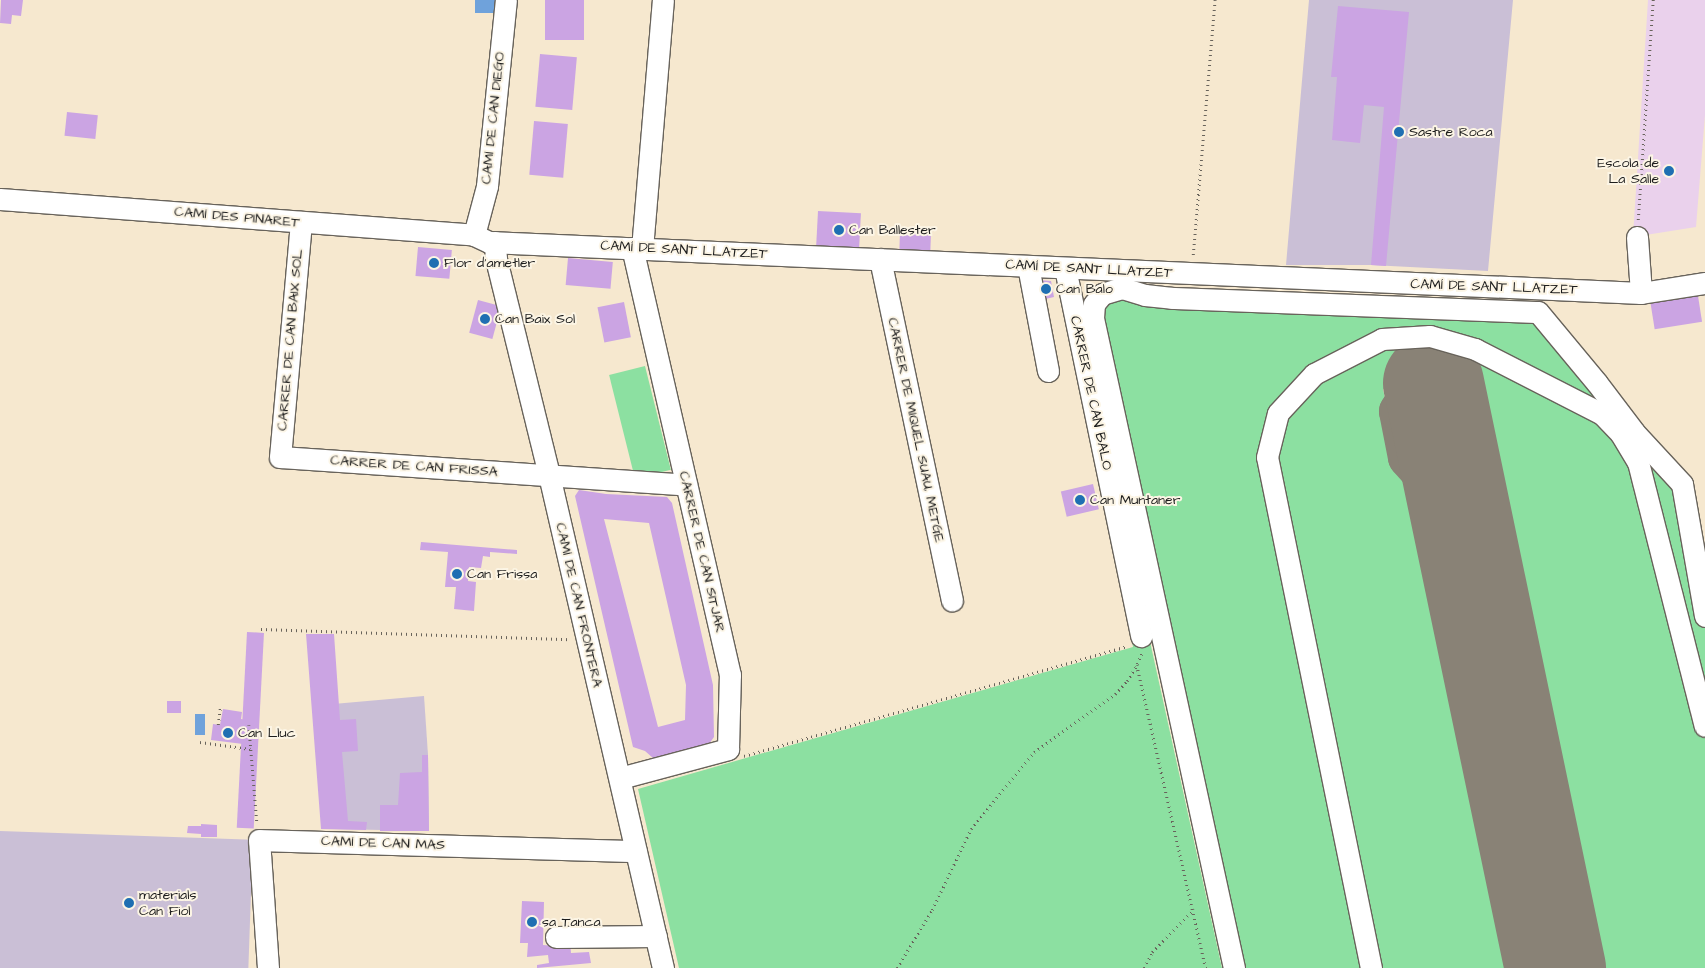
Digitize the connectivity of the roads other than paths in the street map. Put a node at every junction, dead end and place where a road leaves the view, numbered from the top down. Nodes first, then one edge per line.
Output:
1 (506, 0) edge
2 (663, 0) edge
3 (0, 199) edge
4 (301, 222) junction
5 (474, 235) junction
6 (1637, 237) road end
7 (495, 242) junction
8 (637, 248) junction
9 (880, 260) junction
10 (1028, 266) junction
11 (1065, 268) junction
12 (1705, 283) edge
13 (1641, 293) junction
14 (1048, 371) dead end
15 (280, 457) joint
16 (549, 475) junction
17 (686, 485) junction
18 (952, 600) dead end
19 (1705, 616) edge
20 (1140, 636) road end
21 (1705, 726) edge
22 (620, 778) junction
23 (636, 850) junction
24 (656, 936) junction
25 (556, 937) dead end
26 (268, 968) edge
27 (663, 968) edge
28 (1234, 968) edge
29 (1371, 968) edge

1 - 5 street, CAMÍ DE CAN DIEGO
2 - 8 street, CARRER DE CAN SITJAR
3 - 4 street, CAMÍ DES PINARET
4 - 5 street, CAMÍ DES PINARET
4 - 15 street, CARRER DE CAN BAIX SOL
5 - 7 street, CAMÍ DE SANT LLATZET
6 - 13 street
7 - 8 street, CAMÍ DE SANT LLATZET
7 - 16 street, CAMÍ DE CAN FRONTERA
8 - 9 street, CAMÍ DE SANT LLATZET
8 - 17 street, CARRER DE CAN SITJAR
9 - 10 street, CAMÍ DE SANT LLATZET
9 - 18 street, CARRER DE MIQUEL SUAU, METGE
10 - 11 street, CAMÍ DE SANT LLATZET
10 - 14 street
11 - 13 street, CAMÍ DE SANT LLATZET
11 - 20 street, CARRER DE CAN BALO
12 - 13 street, CAMÍ DE SANT LLATZET
15 - 16 street, CARRER DE CAN FRISSA
16 - 17 street, CARRER DE CAN FRISSA
16 - 22 street, CAMÍ DE CAN FRONTERA
17 - 22 street, CARRER DE CAN SITJAR
19 - 28 street
21 - 29 street
22 - 23 street, CAMÍ DE CAN FRONTERA
23 - 24 street, CAMÍ DE CAN FRONTERA
23 - 26 street, CAMÍ DE CAN MAS
24 - 25 street
24 - 27 street, CAMÍ DE CAN FRONTERA

